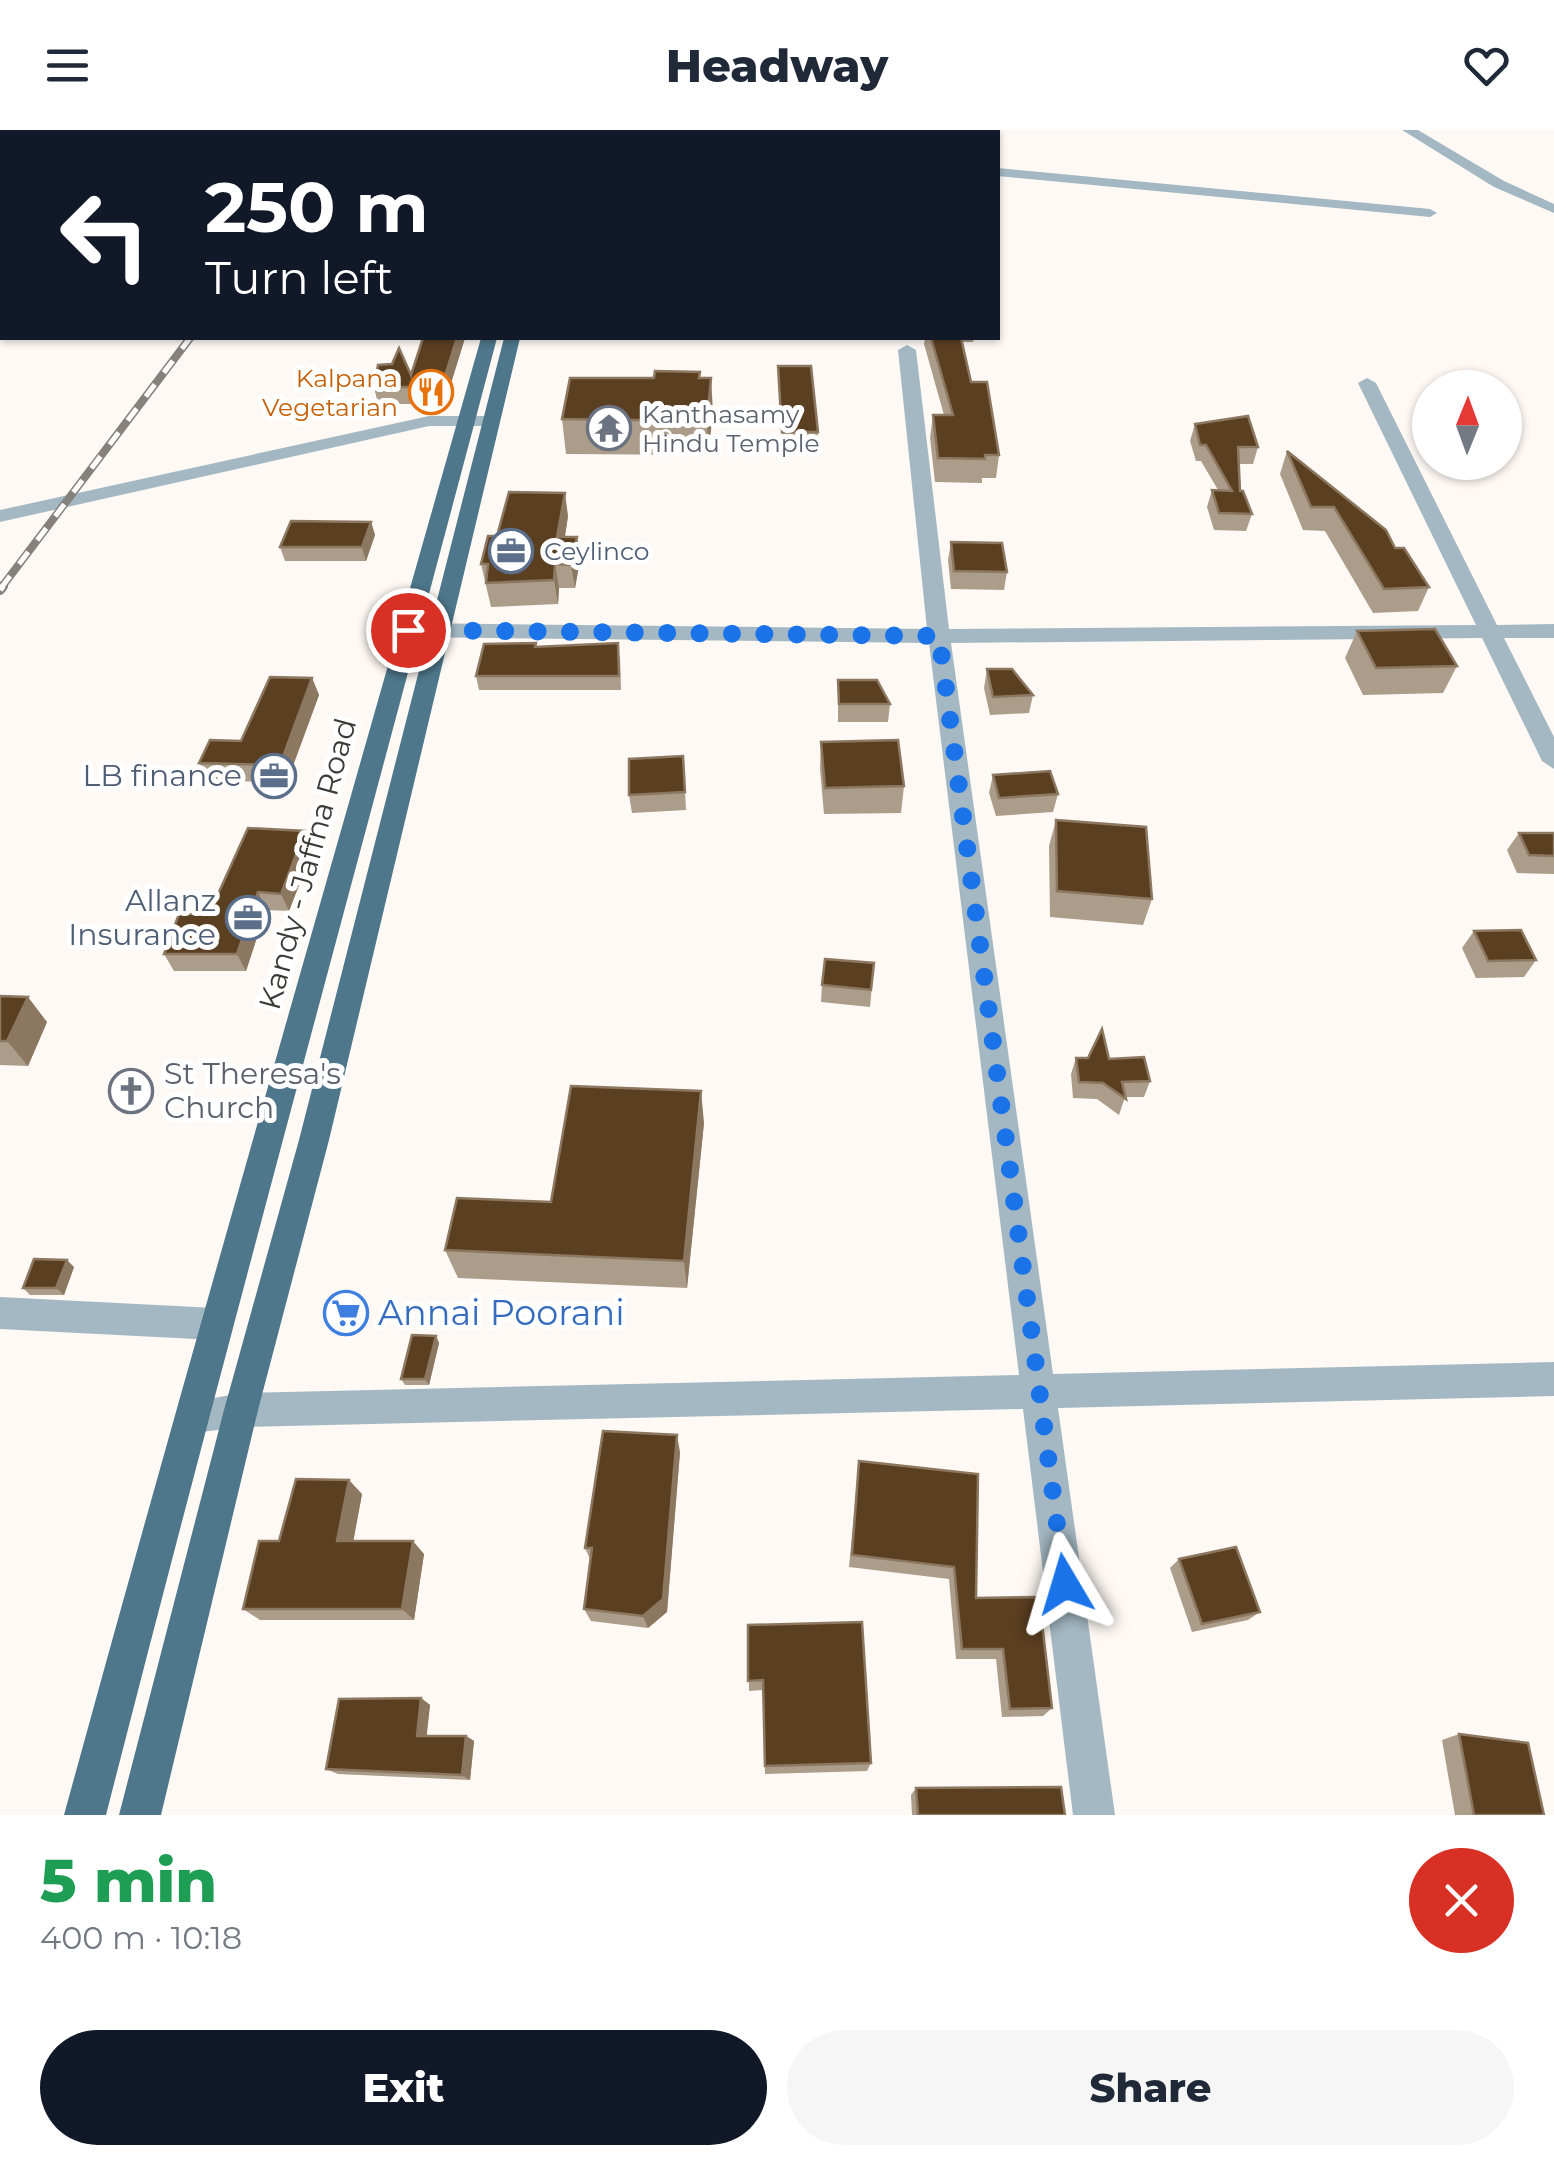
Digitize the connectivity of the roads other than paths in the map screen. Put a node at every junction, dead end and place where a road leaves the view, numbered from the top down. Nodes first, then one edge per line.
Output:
1 (1410, 130) edge
2 (1000, 172) edge
3 (1554, 209) edge
4 (1430, 213) dead end
5 (488, 340) edge
6 (511, 340) edge
7 (907, 350) dead end
8 (1366, 384) dead end
9 (478, 421) junction
10 (0, 516) edge
11 (408, 630) junction
12 (1554, 630) edge
13 (439, 631) junction
14 (1488, 631) junction
15 (939, 636) junction
16 (1554, 760) edge
17 (0, 1313) edge
18 (215, 1324) junction
19 (1554, 1379) edge
20 (1040, 1392) junction
21 (241, 1410) junction
22 (194, 1416) junction
23 (85, 1815) edge
24 (140, 1815) edge
25 (1094, 1815) edge

1 - 3 street
2 - 4 street
5 - 9 highway, Kandy - Jaffna Road
6 - 9 highway, Kandy - Jaffna Road
7 - 15 street
8 - 14 street
9 - 10 street
9 - 11 highway, Kandy - Jaffna Road
9 - 13 highway, Kandy - Jaffna Road
11 - 13 street
11 - 18 highway, Kandy - Jaffna Road
12 - 14 street
13 - 15 street
13 - 21 highway, Kandy - Jaffna Road
14 - 15 street
14 - 16 street
15 - 20 street
17 - 18 street
18 - 22 highway, Kandy - Jaffna Road
19 - 20 street
20 - 21 street
20 - 25 street
21 - 22 street
21 - 24 highway, Kandy - Jaffna Road
22 - 23 highway, Kandy - Jaffna Road

